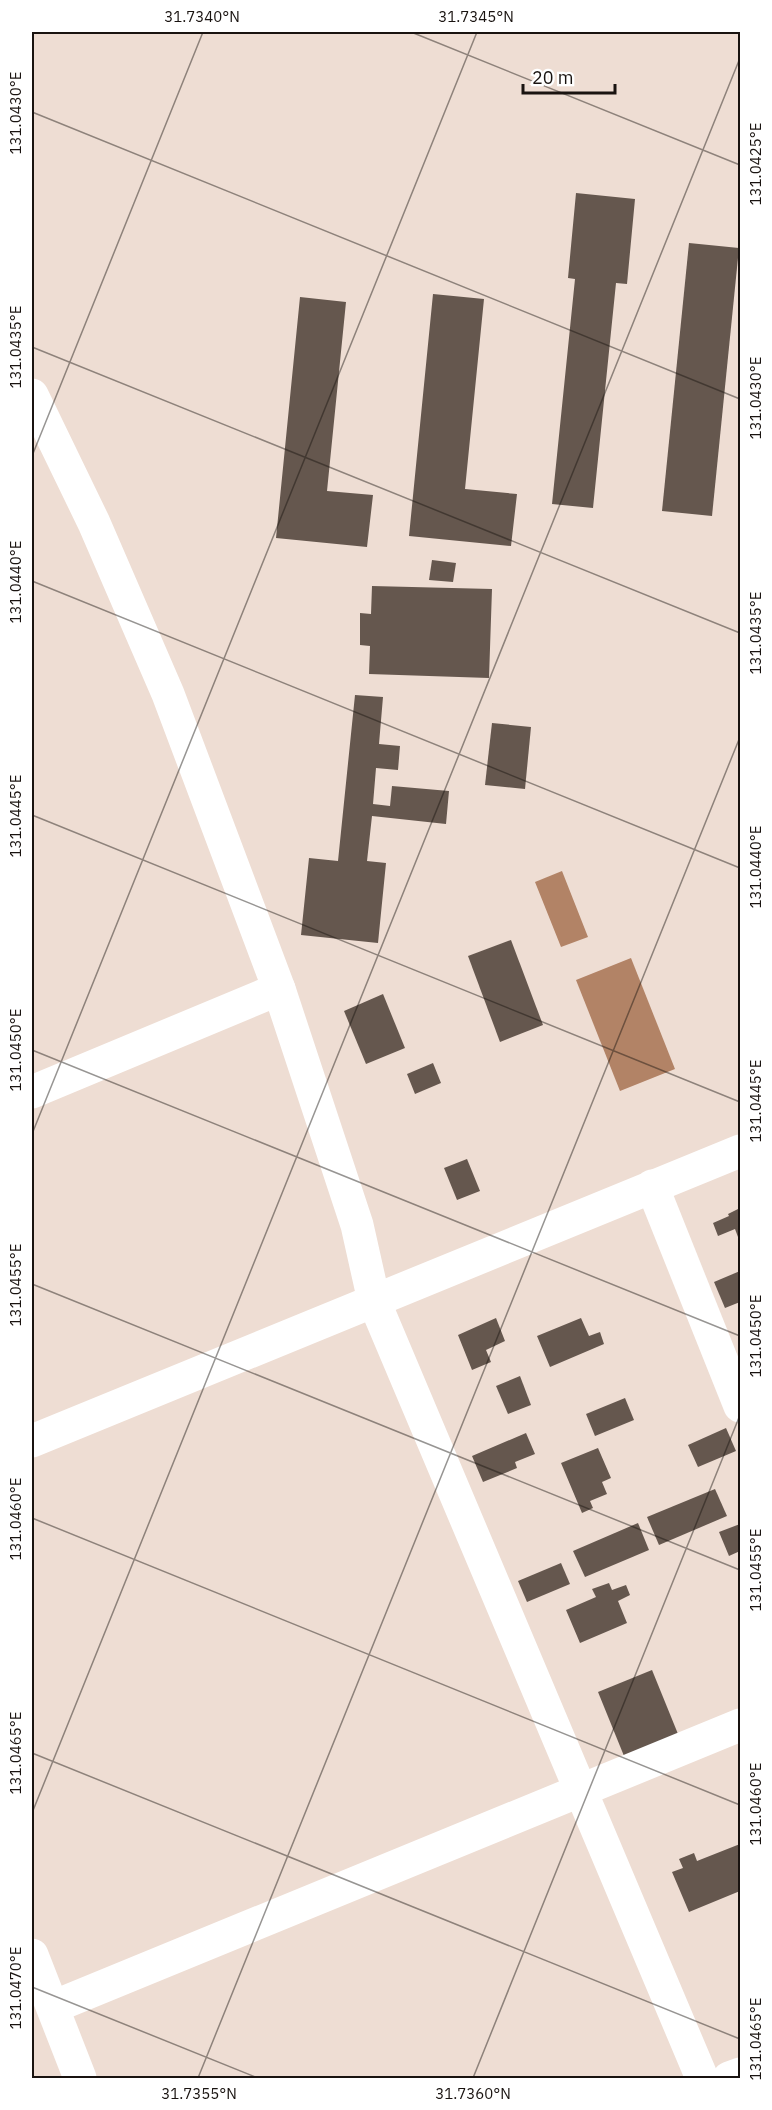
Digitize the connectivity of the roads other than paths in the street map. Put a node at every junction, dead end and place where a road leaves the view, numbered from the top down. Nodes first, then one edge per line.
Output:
1 (32, 395) edge
2 (279, 989) junction
3 (32, 1092) edge
4 (741, 1151) edge
5 (652, 1186) junction
6 (374, 1301) junction
7 (741, 1407) edge
8 (32, 1441) edge
9 (741, 1725) edge
10 (582, 1790) junction
11 (32, 1956) edge
12 (53, 2007) junction
13 (741, 2074) edge
14 (80, 2079) edge
15 (702, 2079) edge
16 (729, 2079) edge

1 - 2 street
2 - 3 street
2 - 6 street
4 - 5 street
5 - 6 street
5 - 7 street
6 - 8 street
6 - 10 street
9 - 10 street
10 - 12 street
10 - 15 street
11 - 12 street
12 - 14 street
13 - 16 street

